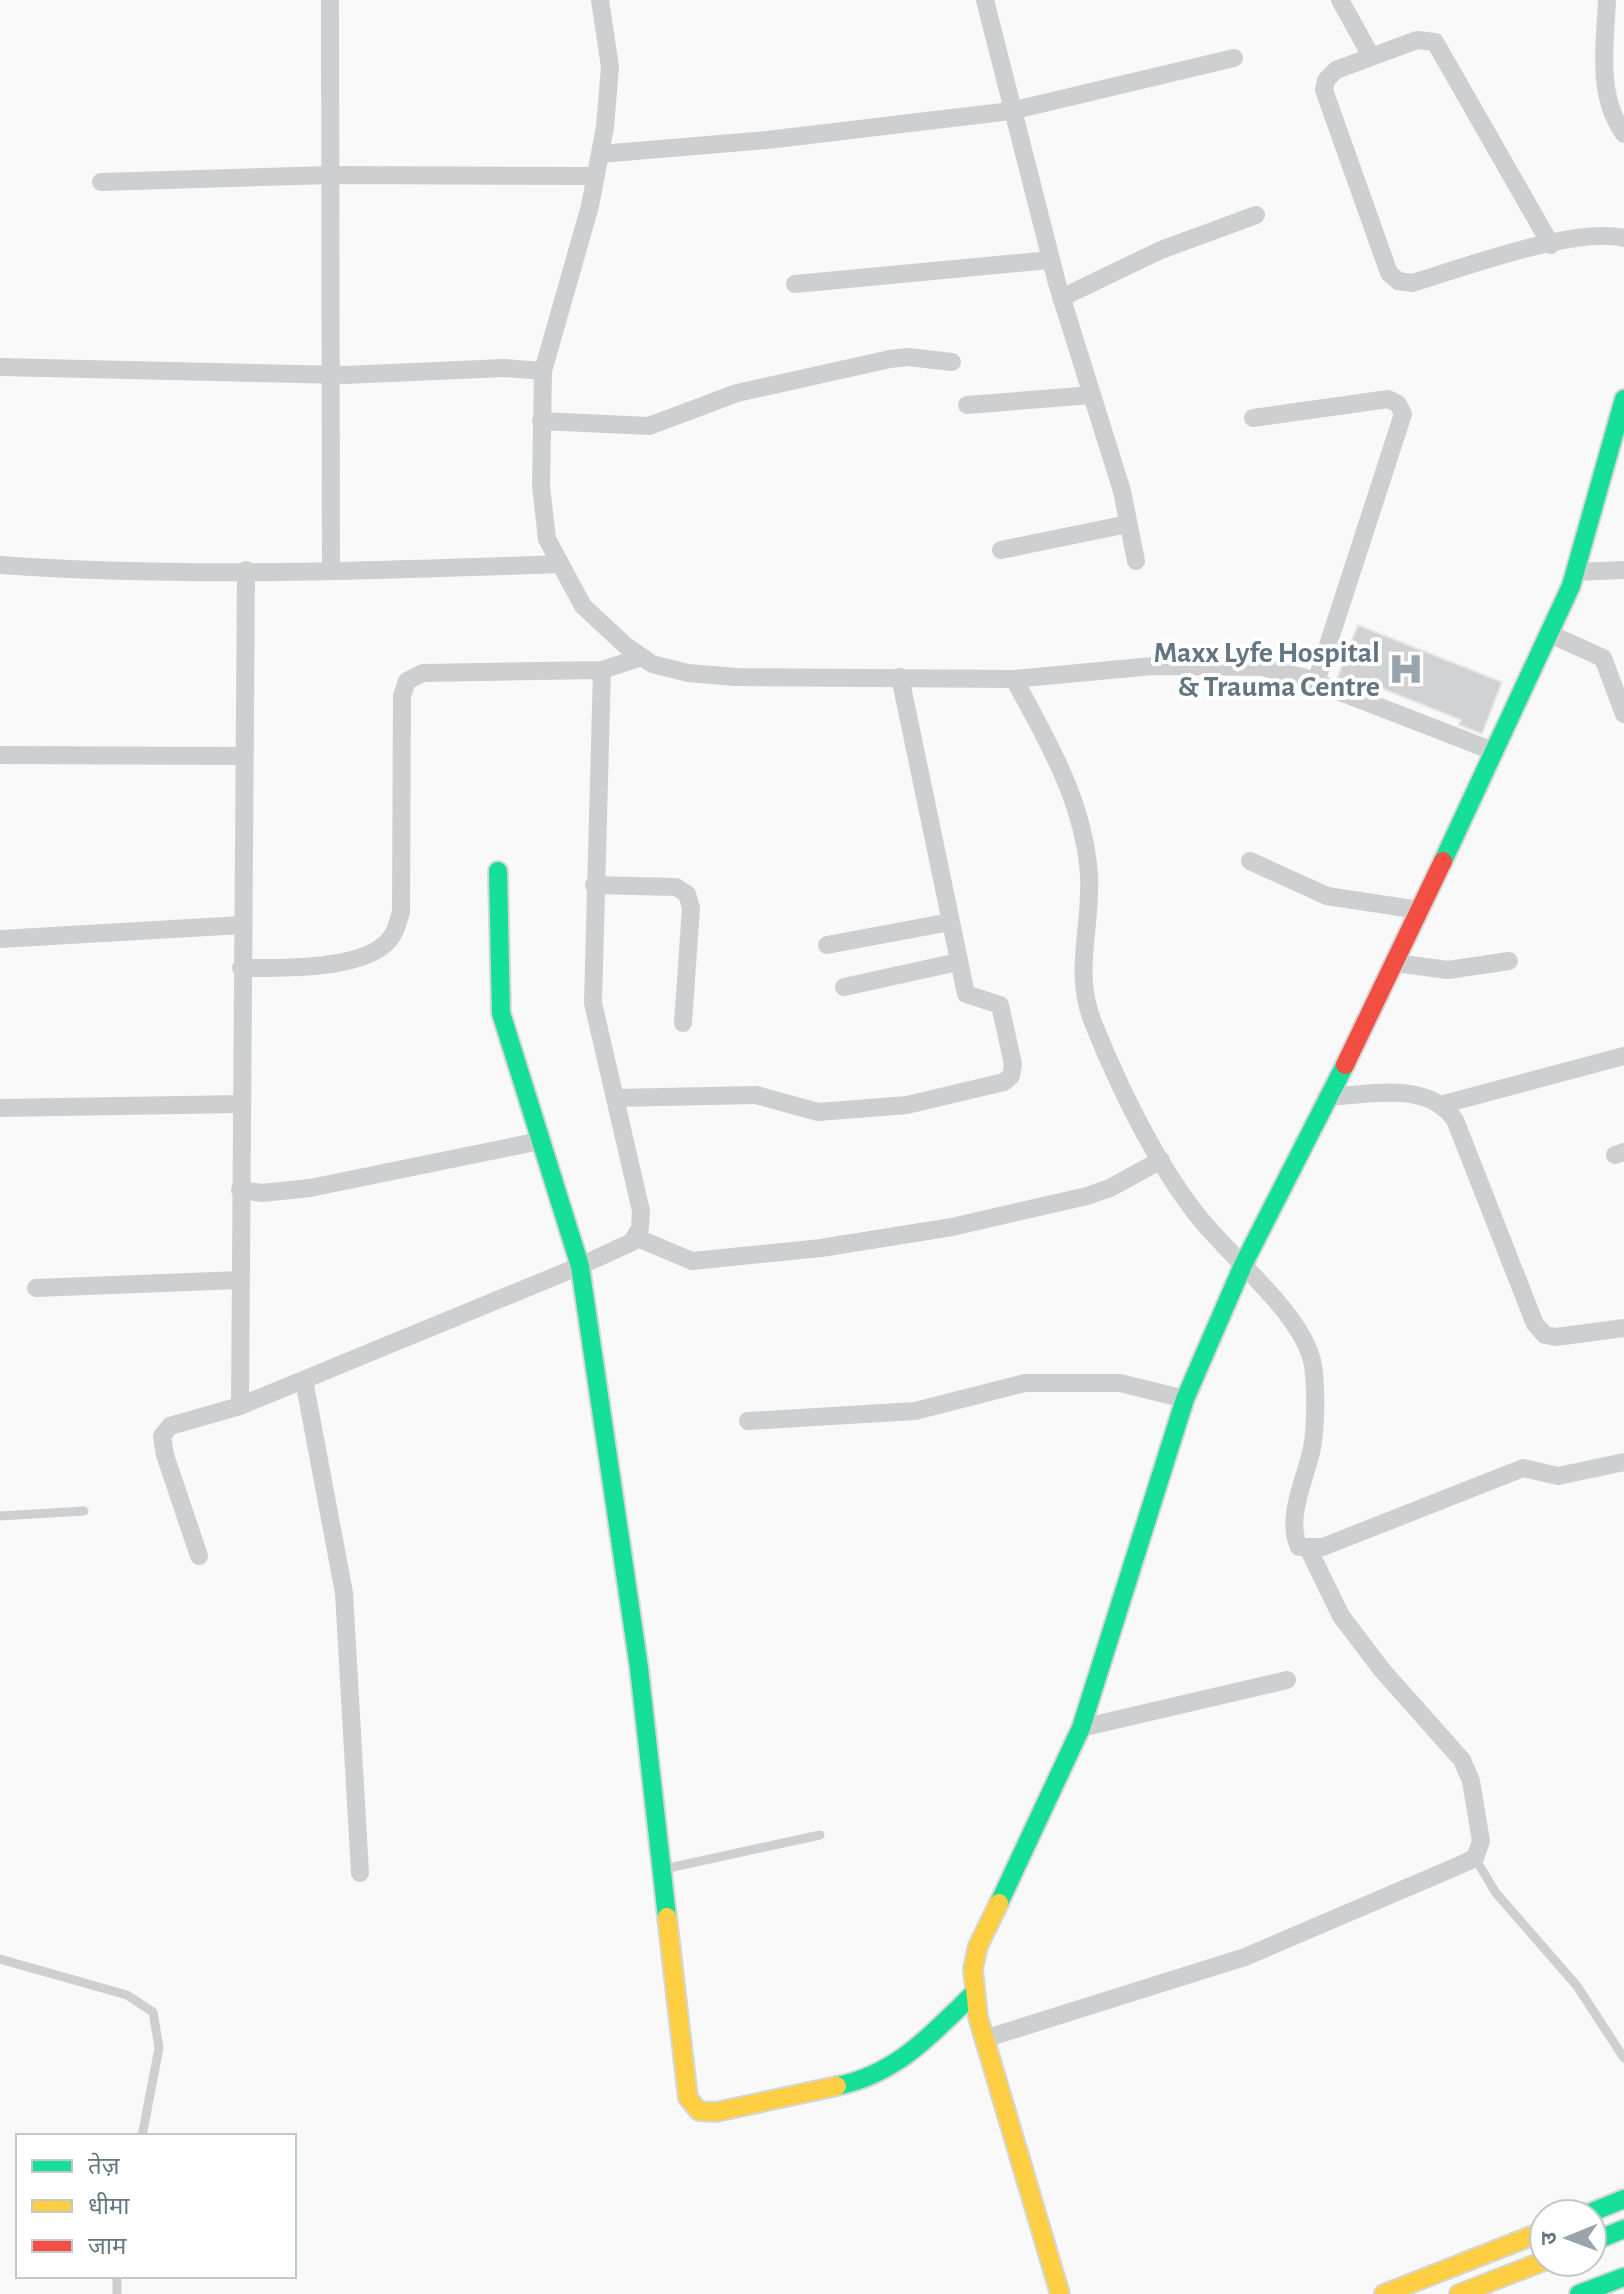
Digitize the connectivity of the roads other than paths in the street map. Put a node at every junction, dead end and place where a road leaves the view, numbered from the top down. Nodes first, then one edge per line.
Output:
1 (330, 0) edge
2 (600, 0) edge
3 (1340, 0) edge
4 (1607, 0) edge
5 (987, 1) edge
6 (1371, 56) junction
7 (1234, 58) dead end
8 (1011, 111) junction
9 (1624, 134) edge
10 (600, 154) junction
11 (330, 175) junction
12 (596, 176) junction
13 (101, 182) dead end
14 (1256, 215) dead end
15 (1624, 238) edge
16 (1551, 245) junction
17 (1050, 260) junction
18 (795, 284) dead end
19 (1061, 298) junction
20 (952, 362) dead end
21 (0, 367) edge
22 (543, 371) junction
23 (330, 374) junction
24 (1092, 395) junction
25 (1624, 399) edge
26 (967, 405) dead end
27 (1253, 418) dead end
28 (541, 421) junction
29 (1128, 524) junction
30 (1001, 550) dead end
31 (1136, 561) dead end
32 (560, 564) junction
33 (0, 565) edge
34 (246, 570) junction
35 (331, 570) junction
36 (1624, 570) edge
37 (1575, 572) junction
38 (1550, 634) junction
39 (642, 657) junction
40 (602, 670) junction
41 (900, 677) junction
42 (1014, 679) junction
43 (1316, 682) junction
44 (1624, 714) edge
45 (1493, 751) junction
46 (0, 755) edge
47 (244, 756) junction
48 (1250, 861) dead end
49 (498, 871) dead end
50 (594, 885) junction
51 (1419, 910) junction
52 (950, 922) junction
53 (242, 925) junction
54 (0, 939) edge
55 (827, 945) dead end
56 (1509, 961) dead end
57 (958, 962) junction
58 (1395, 963) junction
59 (241, 968) junction
60 (844, 987) dead end
61 (683, 1023) dead end
62 (1624, 1056) edge
63 (1327, 1097) junction
64 (615, 1098) junction
65 (240, 1104) junction
66 (1444, 1104) junction
67 (0, 1108) edge
68 (540, 1141) junction
69 (1161, 1160) junction
70 (240, 1190) junction
71 (635, 1237) junction
72 (1244, 1263) junction
73 (580, 1266) junction
74 (240, 1280) junction
75 (36, 1288) dead end
76 (1624, 1328) edge
77 (304, 1380) junction
78 (1185, 1399) junction
79 (240, 1406) junction
80 (748, 1421) dead end
81 (1622, 1468) edge
82 (84, 1511) dead end
83 (0, 1516) edge
84 (1309, 1550) junction
85 (199, 1556) dead end
86 (1287, 1680) dead end
87 (1081, 1728) junction
88 (820, 1835) dead end
89 (1475, 1858) junction
90 (661, 1870) junction
91 (360, 1873) dead end
92 (0, 1959) edge
93 (974, 1993) junction
94 (984, 2039) junction
95 (1624, 2058) edge
96 (142, 2134) edge
97 (1528, 2237) edge
98 (1528, 2267) edge
99 (1624, 2277) edge
100 (1060, 2294) edge
101 (1384, 2294) edge
102 (1459, 2294) edge
103 (1579, 2294) edge

1 - 11 street
2 - 10 street
3 - 6 street
4 - 9 street
5 - 8 street
6 - 16 street
6 - 16 street
7 - 8 street
8 - 10 street
8 - 17 street
10 - 12 street
11 - 12 street
11 - 13 street
11 - 23 street
12 - 22 street
14 - 19 street
15 - 16 street
17 - 18 street
17 - 19 street
19 - 24 street
20 - 28 street
21 - 23 street
22 - 23 street
22 - 28 street
23 - 35 street
24 - 26 street
24 - 29 street
25 - 37 main road
27 - 43 street
28 - 32 street
29 - 30 street
29 - 31 street
32 - 35 street
32 - 39 street
33 - 34 street
34 - 35 street
34 - 47 street
36 - 37 street
37 - 38 main road
38 - 44 street
38 - 45 main road
39 - 40 street
39 - 41 street
40 - 50 street
40 - 59 street
41 - 42 street
41 - 52 street
42 - 43 street
42 - 69 street
43 - 45 street
45 - 51 main road
46 - 47 street
47 - 53 street
48 - 51 street
49 - 68 main road
50 - 61 street
50 - 64 street
51 - 58 main road
52 - 55 street
52 - 57 street
53 - 54 street
53 - 59 street
56 - 58 street
57 - 60 street
57 - 64 street
58 - 63 main road
59 - 65 street
62 - 66 street
63 - 66 street
63 - 72 main road
64 - 71 street
65 - 67 street
65 - 70 street
66 - 76 street
68 - 70 street
68 - 73 main road
69 - 71 street
69 - 72 street
70 - 74 street
71 - 73 street
72 - 78 main road
72 - 84 street
73 - 77 street
73 - 90 main road
74 - 75 street
74 - 79 street
77 - 79 street
77 - 91 street
78 - 80 street
78 - 87 main road
79 - 85 street
81 - 84 street
82 - 83 lane
84 - 89 street
86 - 87 street
87 - 93 main road
88 - 90 lane
89 - 94 street
89 - 95 lane
90 - 93 main road
92 - 96 lane
93 - 94 main road
94 - 100 main road
97 - 101 main road
98 - 102 main road
99 - 103 main road

